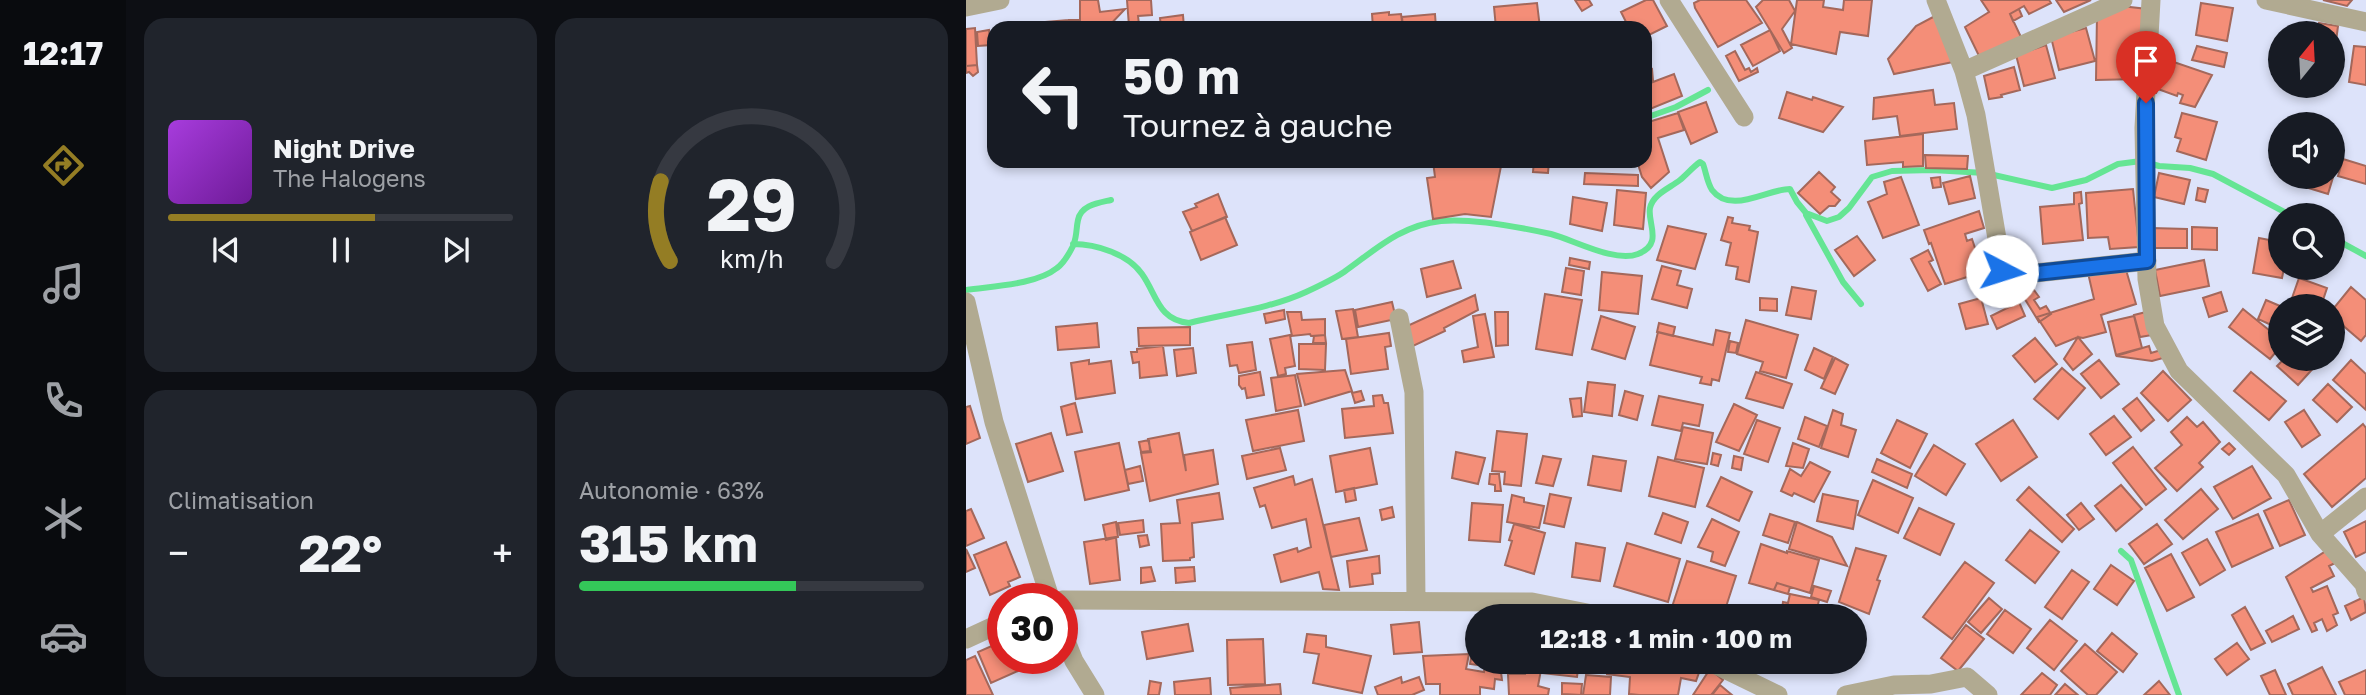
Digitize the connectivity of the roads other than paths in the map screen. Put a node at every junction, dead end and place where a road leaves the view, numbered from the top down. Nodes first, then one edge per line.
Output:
1 (1000, 0) edge
2 (1669, 0) edge
3 (1936, 0) edge
4 (2123, 0) edge
5 (2151, 0) edge
6 (2266, 0) edge
7 (966, 7) edge
8 (2366, 22) edge
9 (1964, 71) junction
10 (1744, 117) dead end
11 (2147, 261) junction
12 (966, 302) edge
13 (1399, 318) dead end
14 (2366, 497) edge
15 (2320, 534) junction
16 (1045, 583) edge
17 (2366, 591) edge
18 (1078, 600) edge
19 (1416, 601) junction
20 (1542, 604) edge
21 (987, 629) edge
22 (966, 639) edge
23 (1078, 667) edge
24 (1735, 674) edge
25 (1095, 695) edge
26 (1779, 695) edge
27 (1846, 695) edge
28 (1987, 695) edge

1 - 7 street
2 - 10 street
3 - 9 street
4 - 9 street
5 - 11 street
6 - 8 street
9 - 11 street
11 - 15 street
12 - 16 street
13 - 19 street
14 - 15 street
15 - 17 street
18 - 19 street
19 - 20 street
21 - 22 street
23 - 25 street
24 - 26 street
27 - 28 street

